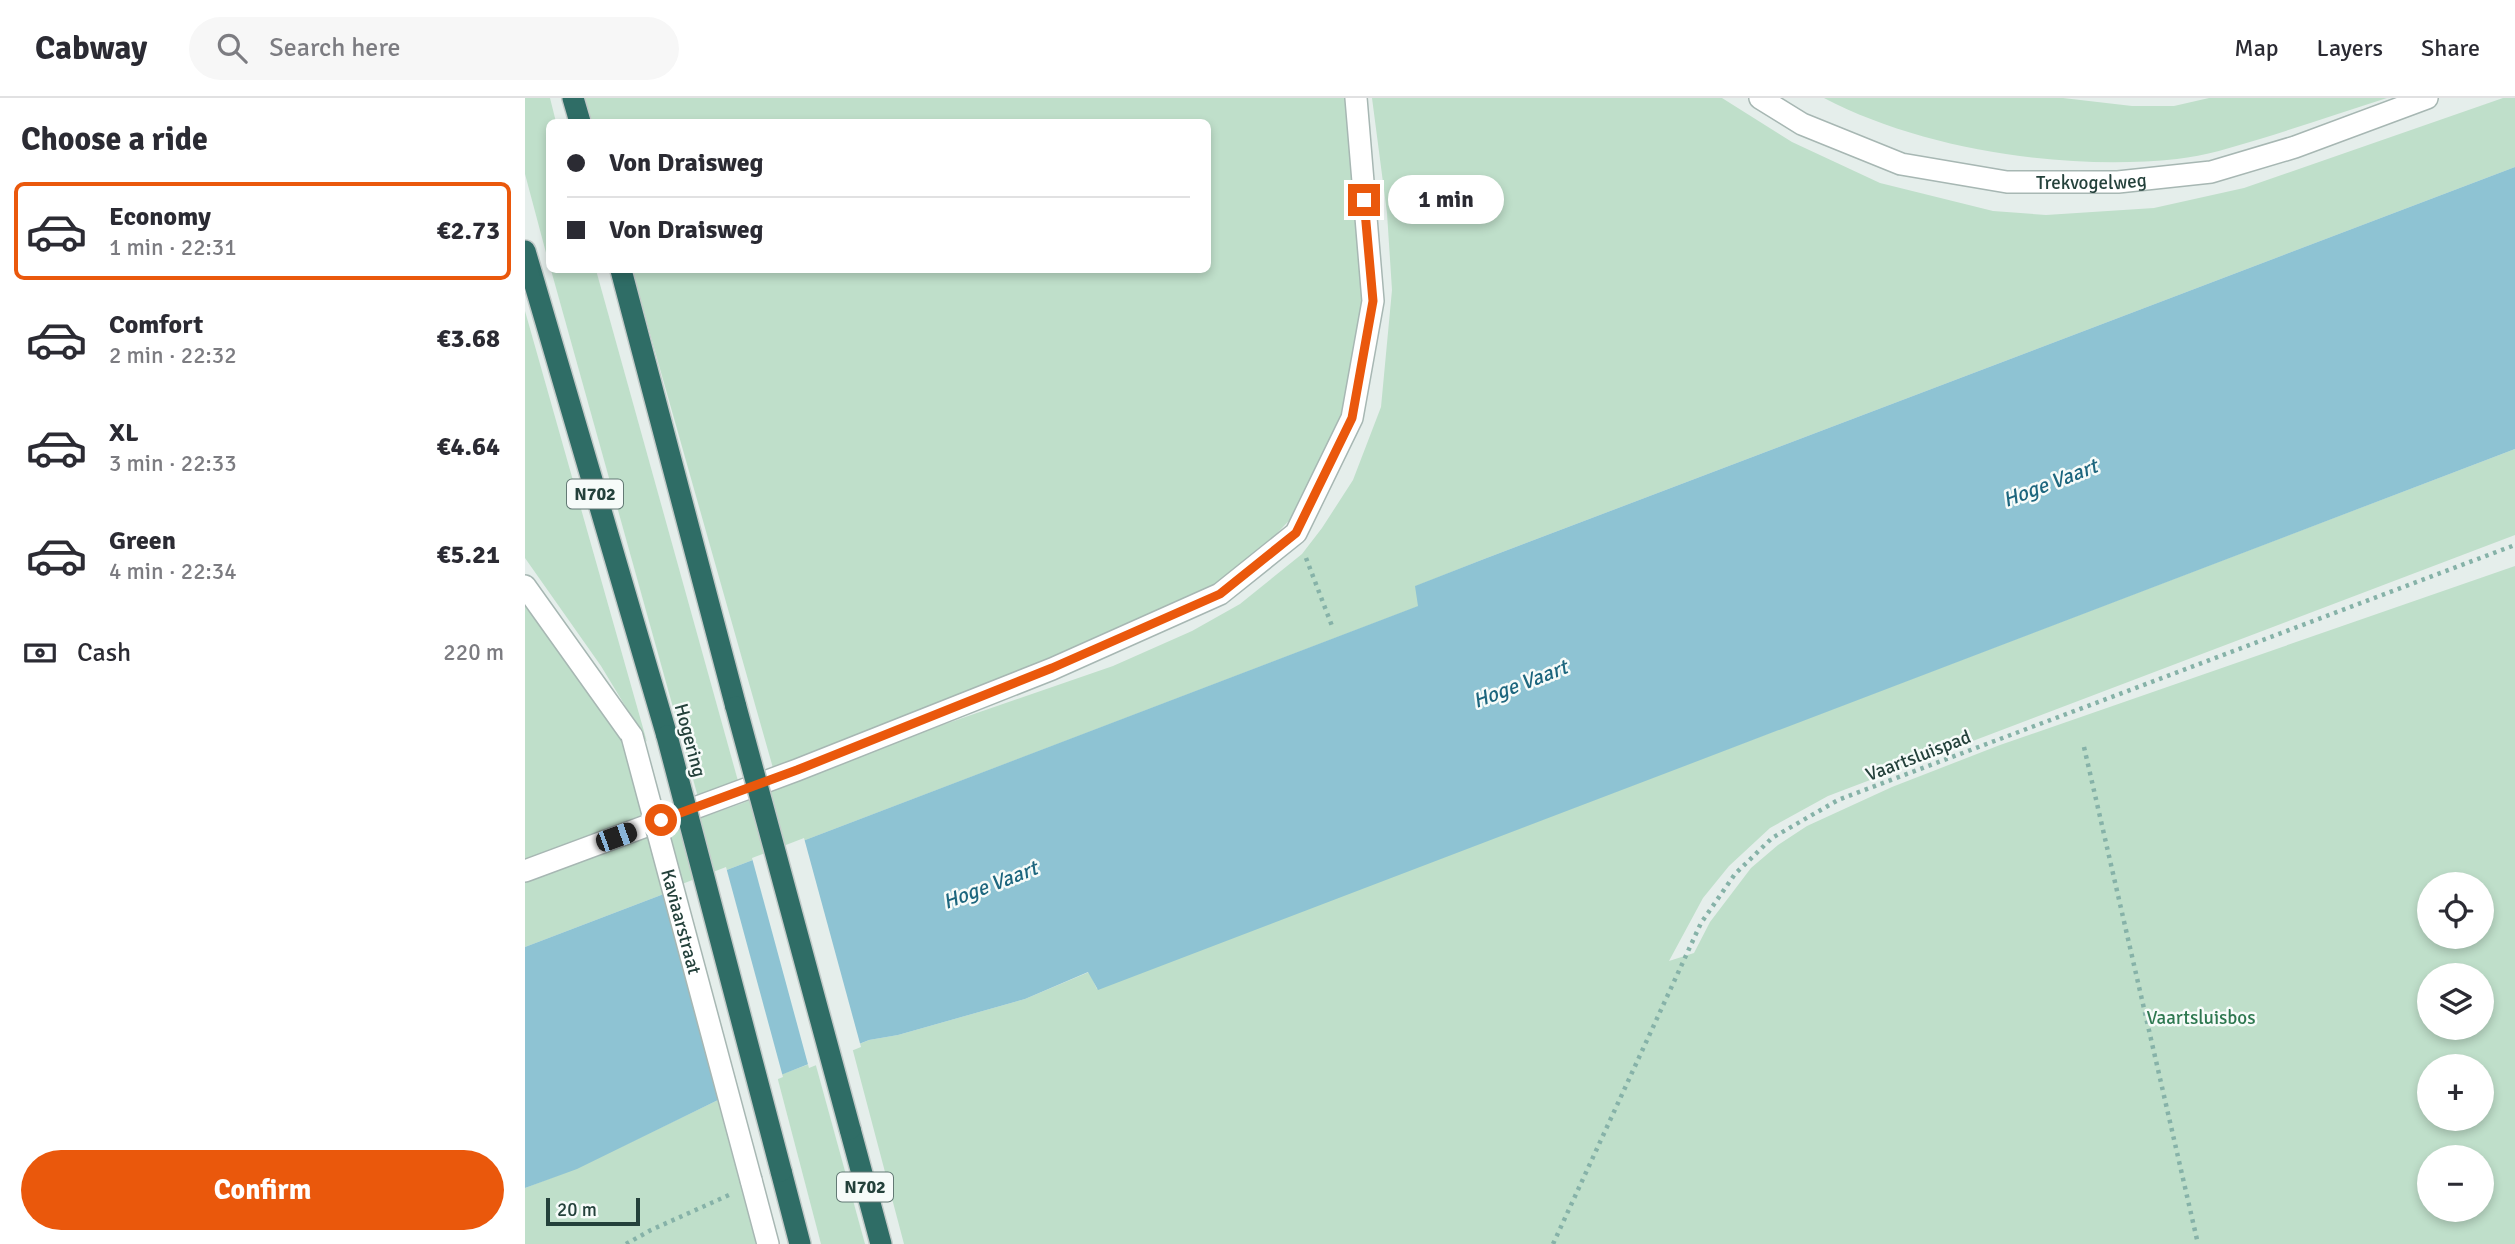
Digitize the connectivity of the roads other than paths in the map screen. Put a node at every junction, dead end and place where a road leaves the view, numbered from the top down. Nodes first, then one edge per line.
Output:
1 (573, 98) edge
2 (1356, 98) edge
3 (1760, 98) edge
4 (2427, 98) edge
5 (579, 119) edge
6 (525, 251) edge
7 (622, 273) edge
8 (525, 586) edge
9 (525, 871) edge
10 (768, 1244) edge
11 (800, 1244) edge
12 (881, 1244) edge

1 - 5 highway
2 - 9 street
3 - 4 street, Trekvogelweg
6 - 11 highway, Hogering / N702, bridge
7 - 12 highway, N702, bridge
8 - 10 street, Kaviaarstraat, bridge

